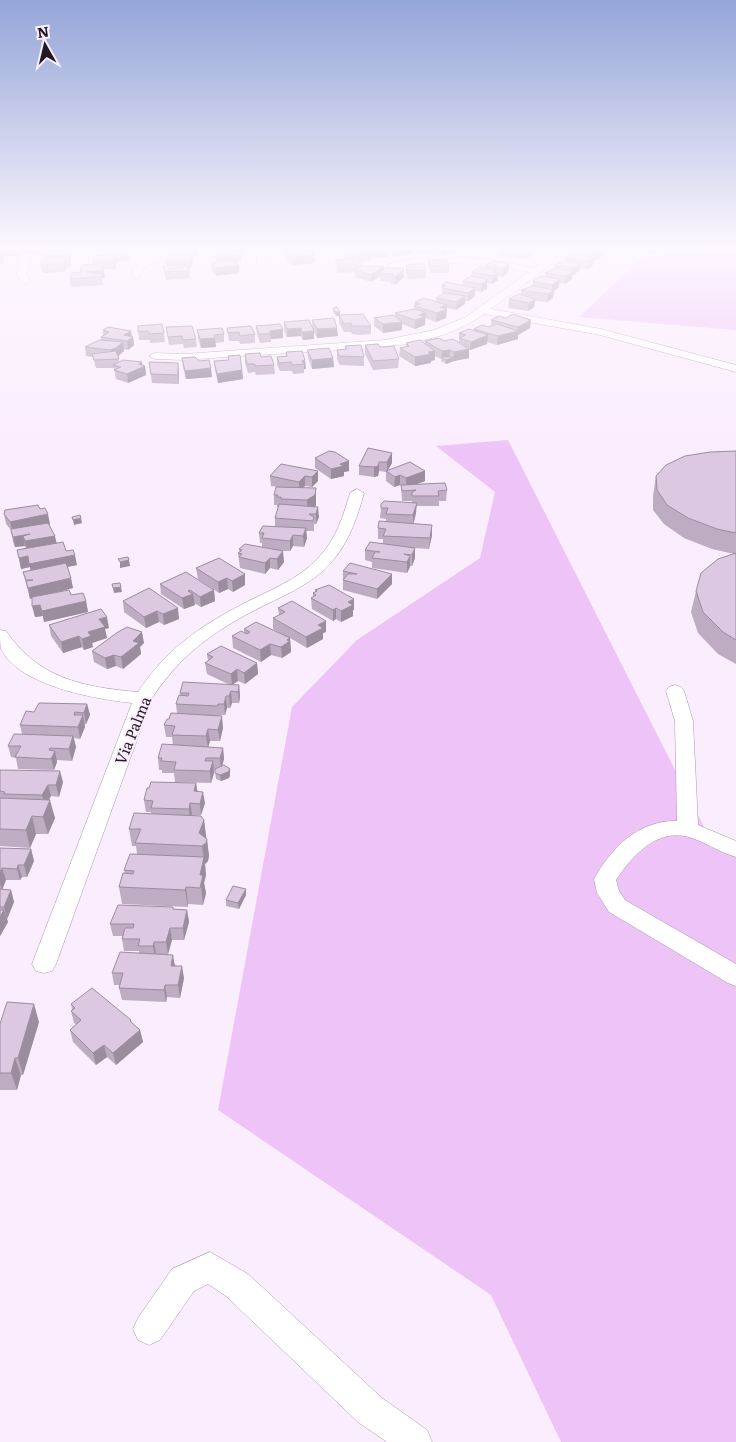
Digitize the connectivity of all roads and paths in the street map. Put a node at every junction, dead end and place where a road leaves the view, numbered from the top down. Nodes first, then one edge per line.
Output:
1 (473, 316) edge
2 (516, 316) edge
3 (155, 356) dead end
4 (736, 369) edge
5 (357, 493) dead end
6 (0, 635) edge
7 (675, 691) dead end
8 (143, 698) junction
9 (687, 829) junction
10 (736, 849) edge
11 (44, 964) dead end
12 (736, 976) edge
13 (149, 1329) dead end
14 (415, 1442) edge

1 - 3 street
2 - 4 street
5 - 8 street, Via Palma
6 - 8 street
7 - 9 street
8 - 11 street, Via Palma
9 - 10 street
9 - 12 street
13 - 14 street

